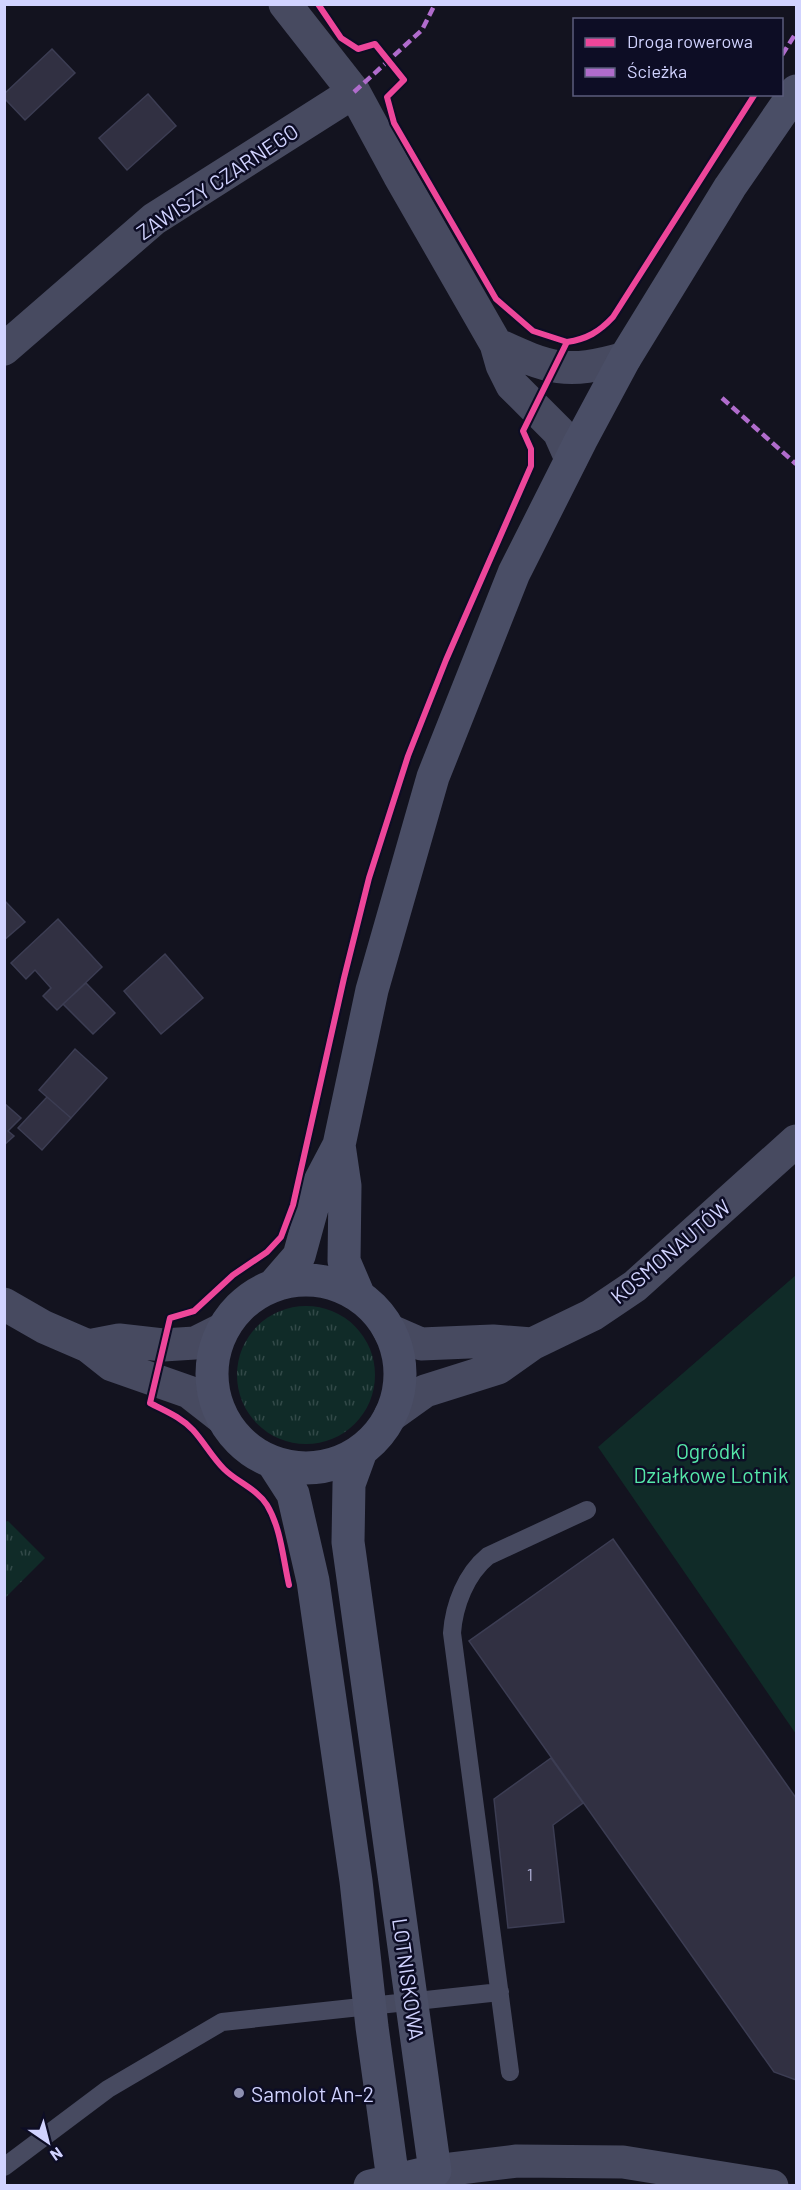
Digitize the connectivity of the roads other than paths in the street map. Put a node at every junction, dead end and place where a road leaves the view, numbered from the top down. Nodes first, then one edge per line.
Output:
1 (285, 4) edge
2 (796, 91) edge
3 (354, 92) junction
4 (496, 344) junction
5 (4, 349) edge
6 (625, 358) junction
7 (571, 459) junction
8 (796, 1140) edge
9 (339, 1144) junction
10 (273, 1286) junction
11 (359, 1296) junction
12 (4, 1304) edge
13 (223, 1329) junction
14 (389, 1329) junction
15 (532, 1344) junction
16 (88, 1346) junction
17 (390, 1416) junction
18 (221, 1417) junction
19 (361, 1451) junction
20 (273, 1463) junction
21 (586, 1510) dead end
22 (500, 1992) junction
23 (412, 2001) junction
24 (370, 2007) junction
25 (510, 2072) dead end
26 (4, 2166) edge
27 (435, 2171) junction
28 (631, 2174) edge
29 (382, 2183) edge
30 (772, 2186) edge

1 - 3 street
2 - 6 main road
3 - 4 street
3 - 5 street, ZAWISZY CZARNEGO
4 - 6 street
4 - 7 street
6 - 7 main road
7 - 9 main road
8 - 15 street, KOSMONAUTÓW
9 - 10 main road
9 - 11 main road
10 - 11 main road
10 - 13 main road
11 - 14 main road
12 - 16 street
13 - 16 street
13 - 18 main road
14 - 15 street
14 - 17 main road
15 - 17 street, KOSMONAUTÓW
16 - 18 street
17 - 19 main road
18 - 20 main road
19 - 20 main road
19 - 23 main road, LOTNISKOWA
20 - 24 main road, LOTNISKOWA
21 - 22 lane
22 - 23 lane
22 - 25 lane
23 - 24 lane
23 - 27 main road, LOTNISKOWA
24 - 26 lane
24 - 29 main road, LOTNISKOWA
27 - 28 street
27 - 29 main road
28 - 30 street

